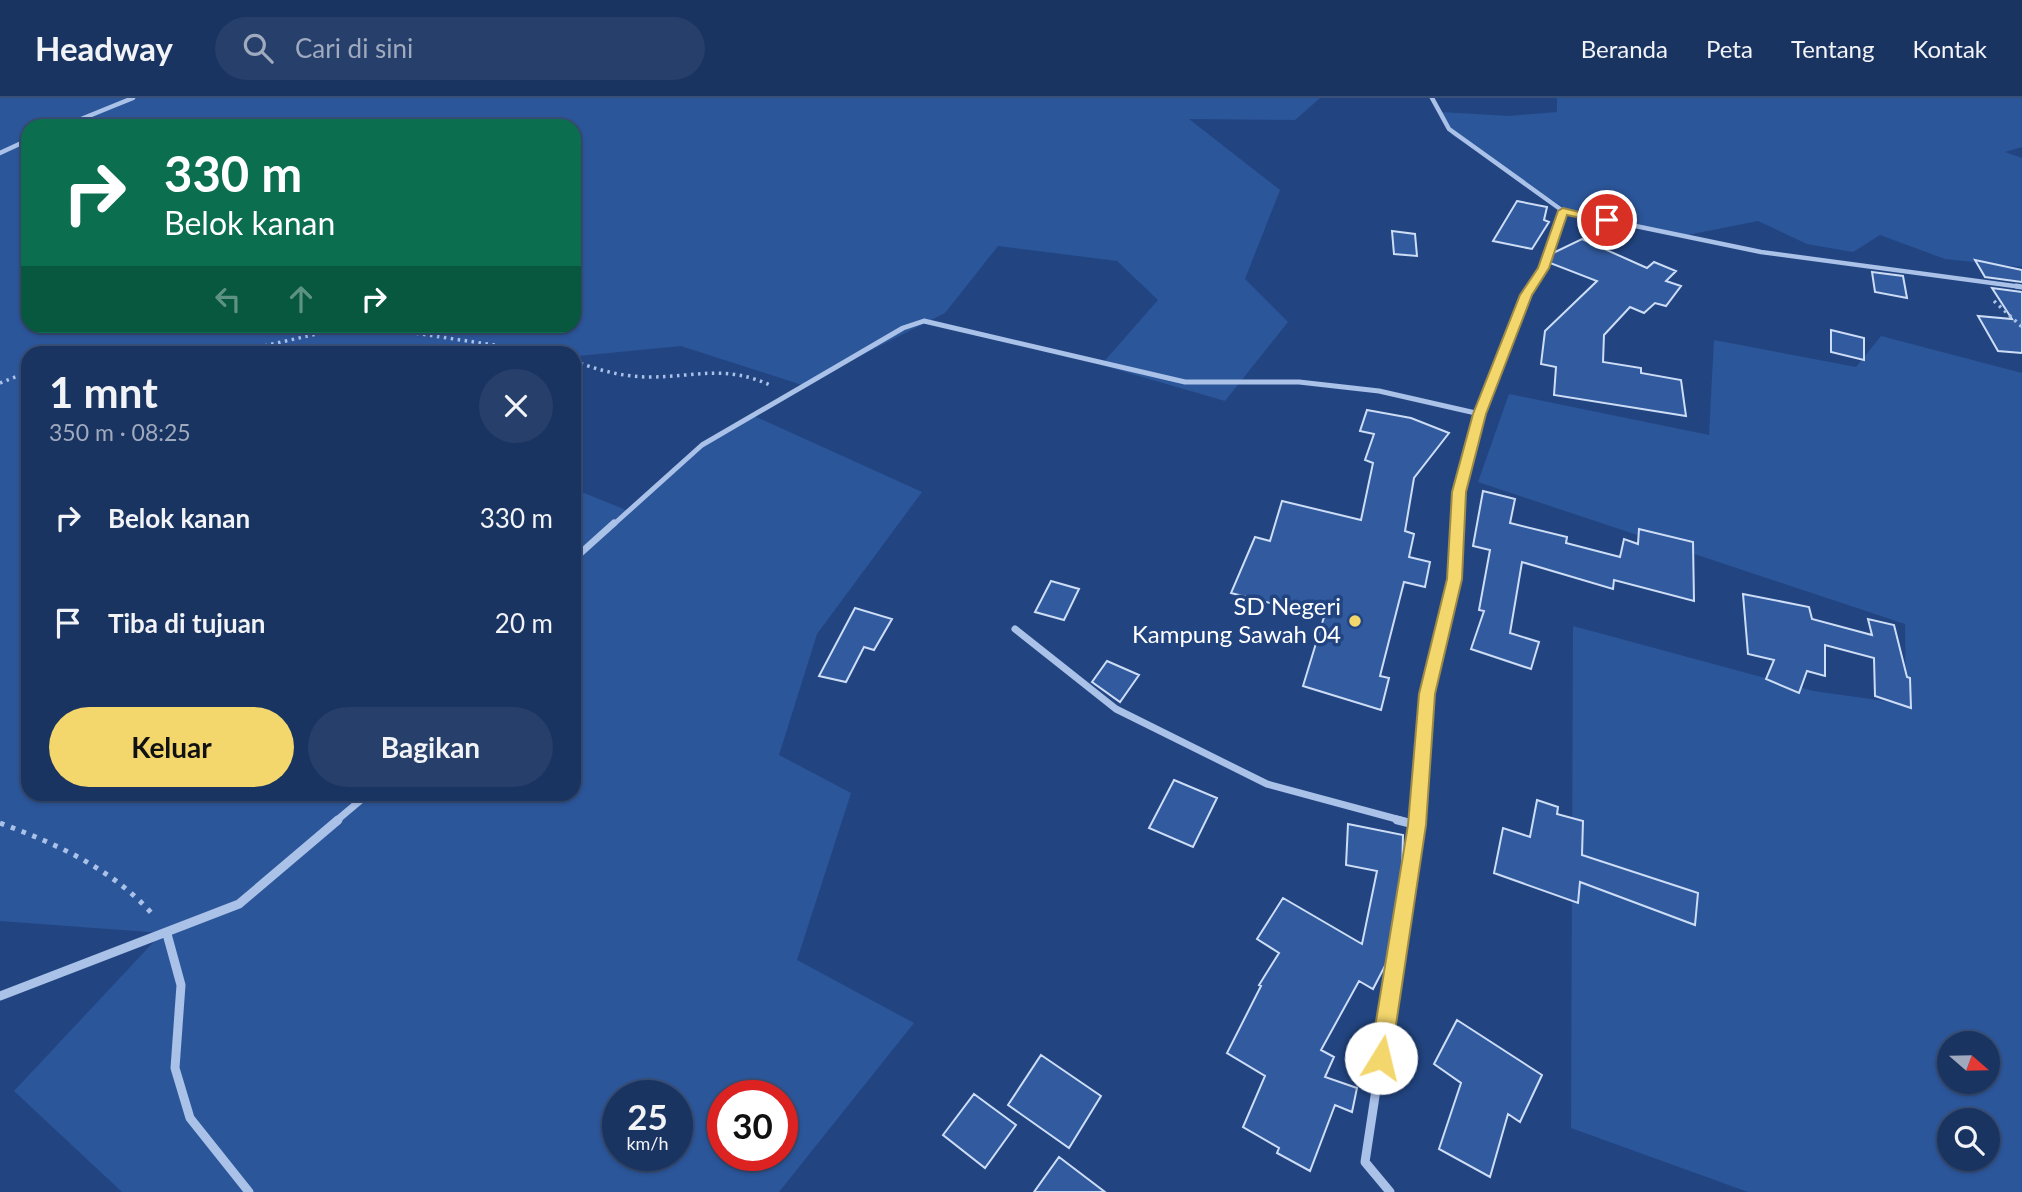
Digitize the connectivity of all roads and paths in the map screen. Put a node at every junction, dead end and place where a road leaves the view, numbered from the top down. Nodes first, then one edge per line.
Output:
1 (133, 98) edge
2 (1432, 98) edge
3 (81, 119) edge
4 (21, 144) edge
5 (0, 153) edge
6 (1563, 211) junction
7 (1973, 281) junction
8 (2022, 287) edge
9 (2022, 327) edge
10 (321, 333) edge
11 (414, 333) edge
12 (264, 346) edge
13 (501, 346) edge
14 (581, 364) edge
15 (21, 375) edge
16 (0, 383) edge
17 (788, 395) junction
18 (1479, 414) junction
19 (581, 553) edge
20 (1015, 629) dead end
21 (360, 801) edge
22 (0, 823) edge
23 (1417, 825) junction
24 (167, 934) junction
25 (0, 996) edge
26 (249, 1192) edge
27 (1390, 1192) edge

1 - 3 street
2 - 6 street
4 - 5 street
6 - 7 street
6 - 18 street
7 - 8 street
7 - 9 path
10 - 12 path
11 - 13 path
14 - 17 path
15 - 16 path
17 - 18 street
17 - 19 street
18 - 23 street
20 - 23 street
21 - 24 street
22 - 24 path
23 - 27 street
24 - 25 street
24 - 26 street

